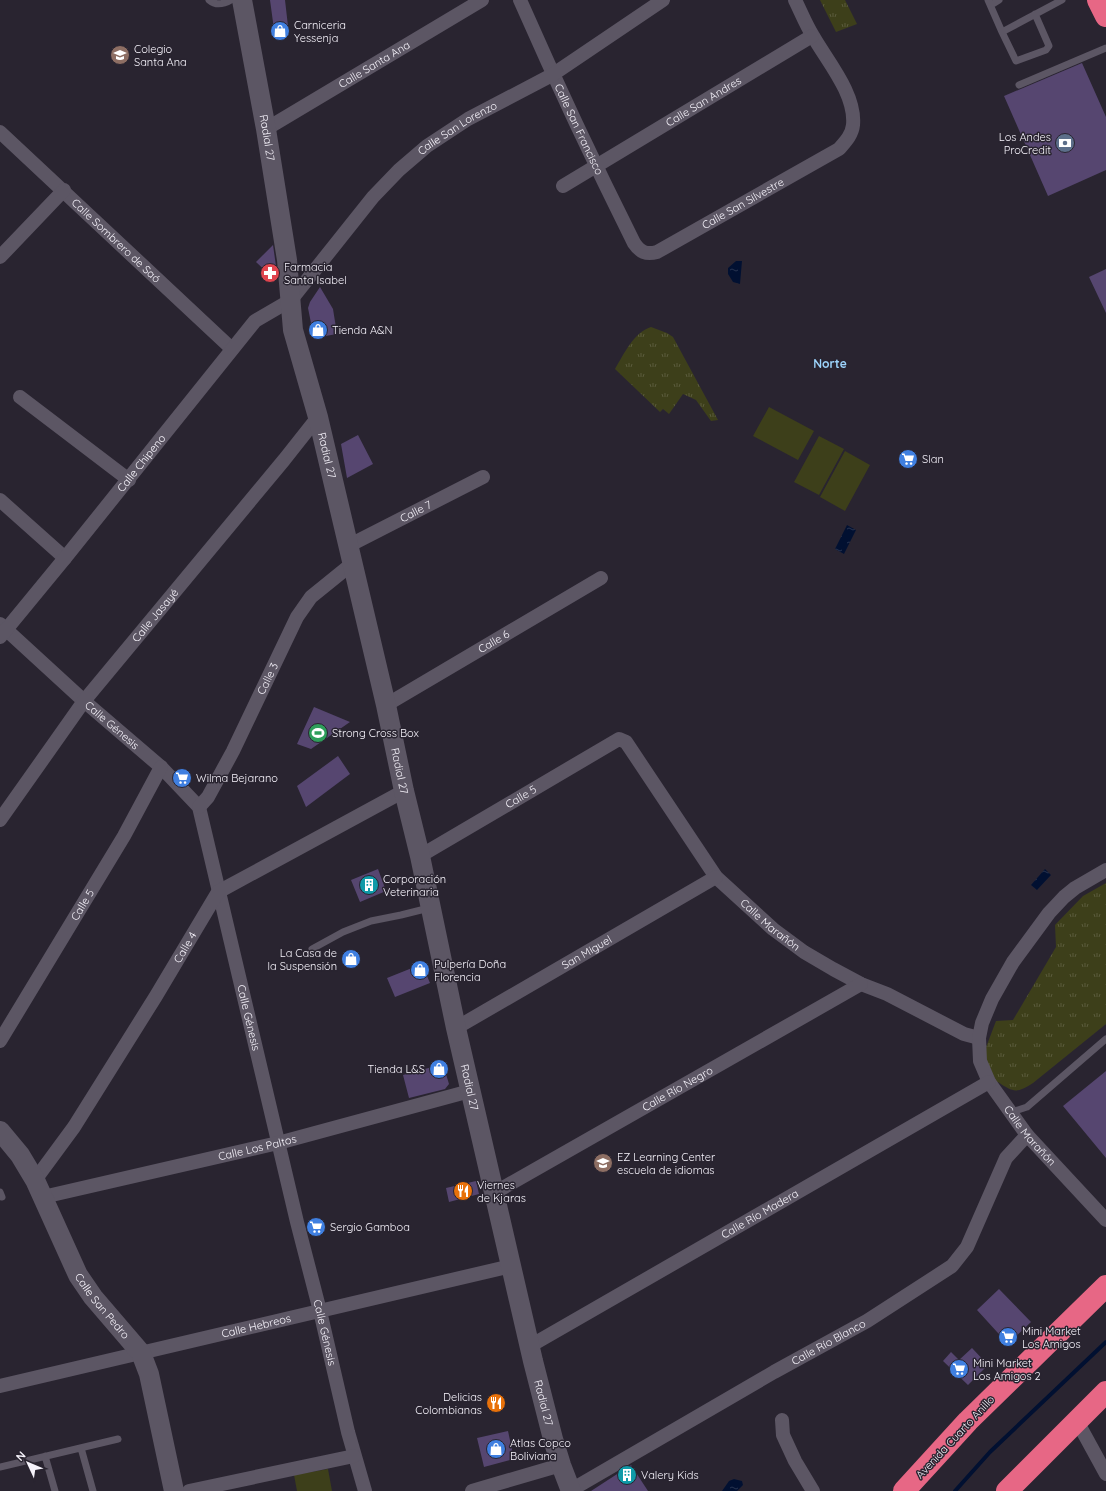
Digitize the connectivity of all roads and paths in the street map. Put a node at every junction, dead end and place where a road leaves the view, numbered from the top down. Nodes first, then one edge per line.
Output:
1 (209, 0) edge
2 (231, 0) edge
3 (242, 0) edge
4 (482, 0) edge
5 (520, 0) edge
6 (662, 0) edge
7 (795, 0) edge
8 (1000, 0) edge
9 (1062, 0) edge
10 (1098, 0) edge
11 (989, 2) edge
12 (1035, 14) junction
13 (1106, 16) edge
14 (1002, 32) junction
15 (812, 36) junction
16 (1106, 48) edge
17 (552, 74) junction
18 (1019, 86) dead end
19 (266, 129) junction
20 (0, 132) edge
21 (596, 167) junction
22 (563, 186) dead end
23 (64, 190) junction
24 (644, 253) joint
25 (0, 257) edge
26 (291, 300) junction
27 (232, 349) junction
28 (20, 397) dead end
29 (318, 417) junction
30 (483, 477) dead end
31 (128, 480) junction
32 (0, 500) edge
33 (350, 555) junction
34 (65, 558) junction
35 (601, 578) dead end
36 (2, 630) edge
37 (84, 701) junction
38 (386, 705) junction
39 (622, 739) joint
40 (161, 767) junction
41 (404, 791) junction
42 (199, 807) junction
43 (0, 820) edge
44 (420, 856) junction
45 (1106, 870) edge
46 (716, 877) junction
47 (218, 892) junction
48 (431, 907) junction
49 (312, 949) dead end
50 (861, 984) junction
51 (456, 1028) junction
52 (979, 1038) junction
53 (1106, 1039) edge
54 (0, 1042) edge
55 (989, 1082) junction
56 (470, 1091) junction
57 (1012, 1112) junction
58 (0, 1131) edge
59 (1027, 1135) junction
60 (278, 1143) junction
61 (39, 1188) junction
62 (494, 1193) junction
63 (1106, 1220) edge
64 (511, 1266) junction
65 (1106, 1286) edge
66 (1106, 1299) edge
67 (320, 1311) junction
68 (1058, 1333) junction
69 (530, 1346) junction
70 (140, 1353) junction
71 (0, 1386) edge
72 (1106, 1392) edge
73 (782, 1420) dead end
74 (1077, 1421) junction
75 (118, 1439) dead end
76 (81, 1448) junction
77 (45, 1456) junction
78 (354, 1456) junction
79 (561, 1465) junction
80 (0, 1467) edge
81 (1106, 1474) edge
82 (571, 1490) edge
83 (55, 1491) edge
84 (93, 1491) edge
85 (174, 1491) edge
86 (189, 1491) edge
87 (365, 1491) edge
88 (472, 1491) edge
89 (813, 1491) edge
90 (904, 1491) edge
91 (1007, 1491) edge

1 - 2 lane
3 - 19 street, Radial 27
4 - 19 street, Calle Santa Ana
5 - 17 street, Calle San Francisco
6 - 17 street, Calle San Lorenzo
7 - 15 street
8 - 11 lane
9 - 12 lane
10 - 13 highway
11 - 14 lane
12 - 14 lane
12 - 14 lane
15 - 21 street, Calle San Andres
15 - 24 street, Calle San Silvestre
16 - 18 lane
17 - 21 street, Calle San Francisco
17 - 26 street, Calle San Lorenzo
19 - 26 street, Radial 27
20 - 23 street, Calle Sombrero de Saó
21 - 22 street, Calle San Andres
21 - 24 street, Calle San Francisco
23 - 25 street
23 - 27 street, Calle Sombrero de Saó
26 - 27 street, Calle Chipeno
26 - 29 street, Radial 27
27 - 31 street, Calle Chipeno
28 - 31 street
29 - 33 street, Radial 27
29 - 37 street, Calle Jasayé
30 - 33 street, Calle 7
31 - 34 street, Calle Chipeno
32 - 34 street
33 - 38 street, Radial 27
33 - 42 street, Calle 3
34 - 36 street, Calle Chipeno
35 - 38 street, Calle 6
36 - 37 street, Calle Génesis
37 - 40 street, Calle Génesis
37 - 43 street, Calle Jasayé
38 - 41 street, Radial 27
39 - 44 street, Calle 5
39 - 46 street, Calle Marañón
40 - 42 street, Calle Génesis
40 - 54 street, Calle 5
41 - 44 street, Radial 27
41 - 47 street
42 - 47 street, Calle Génesis
44 - 48 street, Radial 27
45 - 52 street, Calle Marañón
46 - 50 street, Calle Marañón
46 - 51 street, San Miguel
47 - 60 street, Calle Génesis
47 - 61 street, Calle 4
48 - 49 lane
48 - 51 street, Radial 27
50 - 52 street, Calle Marañón
50 - 62 street, Calle Río Negro
51 - 56 street, Radial 27
52 - 55 street, Calle Marañón
53 - 57 lane
55 - 57 street, Calle Marañón
55 - 69 street, Calle Río Madera
56 - 60 street, Calle Los Paltos
56 - 62 street, Radial 27
57 - 59 street, Calle Marañón
58 - 61 street, Calle San Pedro
59 - 63 street, Calle Marañón
59 - 82 street, Calle Río Blanco
60 - 61 street, Calle Los Paltos
60 - 67 street, Calle Génesis
61 - 70 street, Calle San Pedro
62 - 64 street, Radial 27
64 - 67 street, Calle Hebreos
64 - 69 street, Radial 27
65 - 68 highway, Avenida Cuarto Anillo
66 - 68 highway, Avenida Cuarto Anillo
67 - 70 street, Calle Hebreos
67 - 78 street, Calle Génesis
68 - 90 highway, Avenida Cuarto Anillo
69 - 79 street, Radial 27
70 - 71 street, Calle Hebreos
70 - 85 street, Calle San Pedro
72 - 74 highway
73 - 89 street
74 - 81 street
74 - 91 highway
75 - 76 lane
76 - 77 lane
76 - 84 lane
77 - 80 lane
77 - 83 lane
78 - 86 street
78 - 87 street, Calle Génesis
79 - 82 street, Radial 27
79 - 88 street

